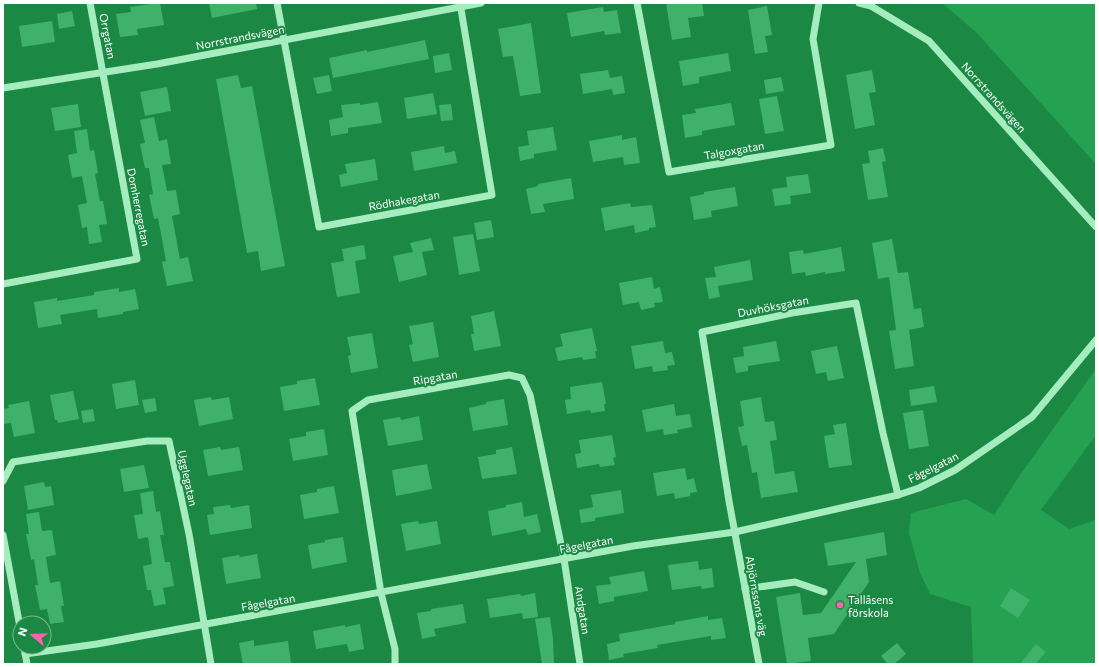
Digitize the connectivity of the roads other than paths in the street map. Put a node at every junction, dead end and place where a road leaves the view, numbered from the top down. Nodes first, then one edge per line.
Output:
1 (90, 3) edge
2 (277, 3) edge
3 (481, 3) edge
4 (638, 3) edge
5 (818, 3) edge
6 (859, 3) edge
7 (460, 5) edge
8 (283, 40) junction
9 (104, 72) junction
10 (3, 88) edge
11 (1096, 227) edge
12 (3, 284) edge
13 (1096, 340) edge
14 (3, 481) edge
15 (898, 495) junction
16 (734, 532) junction
17 (3, 535) edge
18 (564, 559) junction
19 (745, 589) junction
20 (824, 592) dead end
21 (381, 593) junction
22 (18, 615) edge
23 (205, 624) junction
24 (52, 648) edge
25 (211, 664) edge
26 (395, 664) edge
27 (580, 664) edge
28 (759, 664) edge

1 - 9 street, Orrgatan
2 - 8 street
3 - 7 street, Norrstrandsvägen
4 - 5 street, Talgoxgatan
6 - 11 street, Norrstrandsvägen
7 - 8 street, Norrstrandsvägen
7 - 8 street, Rödhakegatan
8 - 9 street, Norrstrandsvägen
9 - 10 street, Norrstrandsvägen
9 - 12 street, Domherregatan
13 - 15 street, Fågelgatan
14 - 23 street, Ugglegatan
15 - 16 street, Fågelgatan
15 - 16 street, Duvhöksgatan
16 - 18 street, Fågelgatan
16 - 19 street, Abjörnssons väg
17 - 22 street
18 - 21 street, Fågelgatan
18 - 21 street, Ripgatan
18 - 27 street, Andgatan
19 - 20 street
19 - 28 street, Abjörnssons väg
21 - 23 street, Fågelgatan
21 - 26 street
23 - 24 street, Fågelgatan
23 - 25 street

